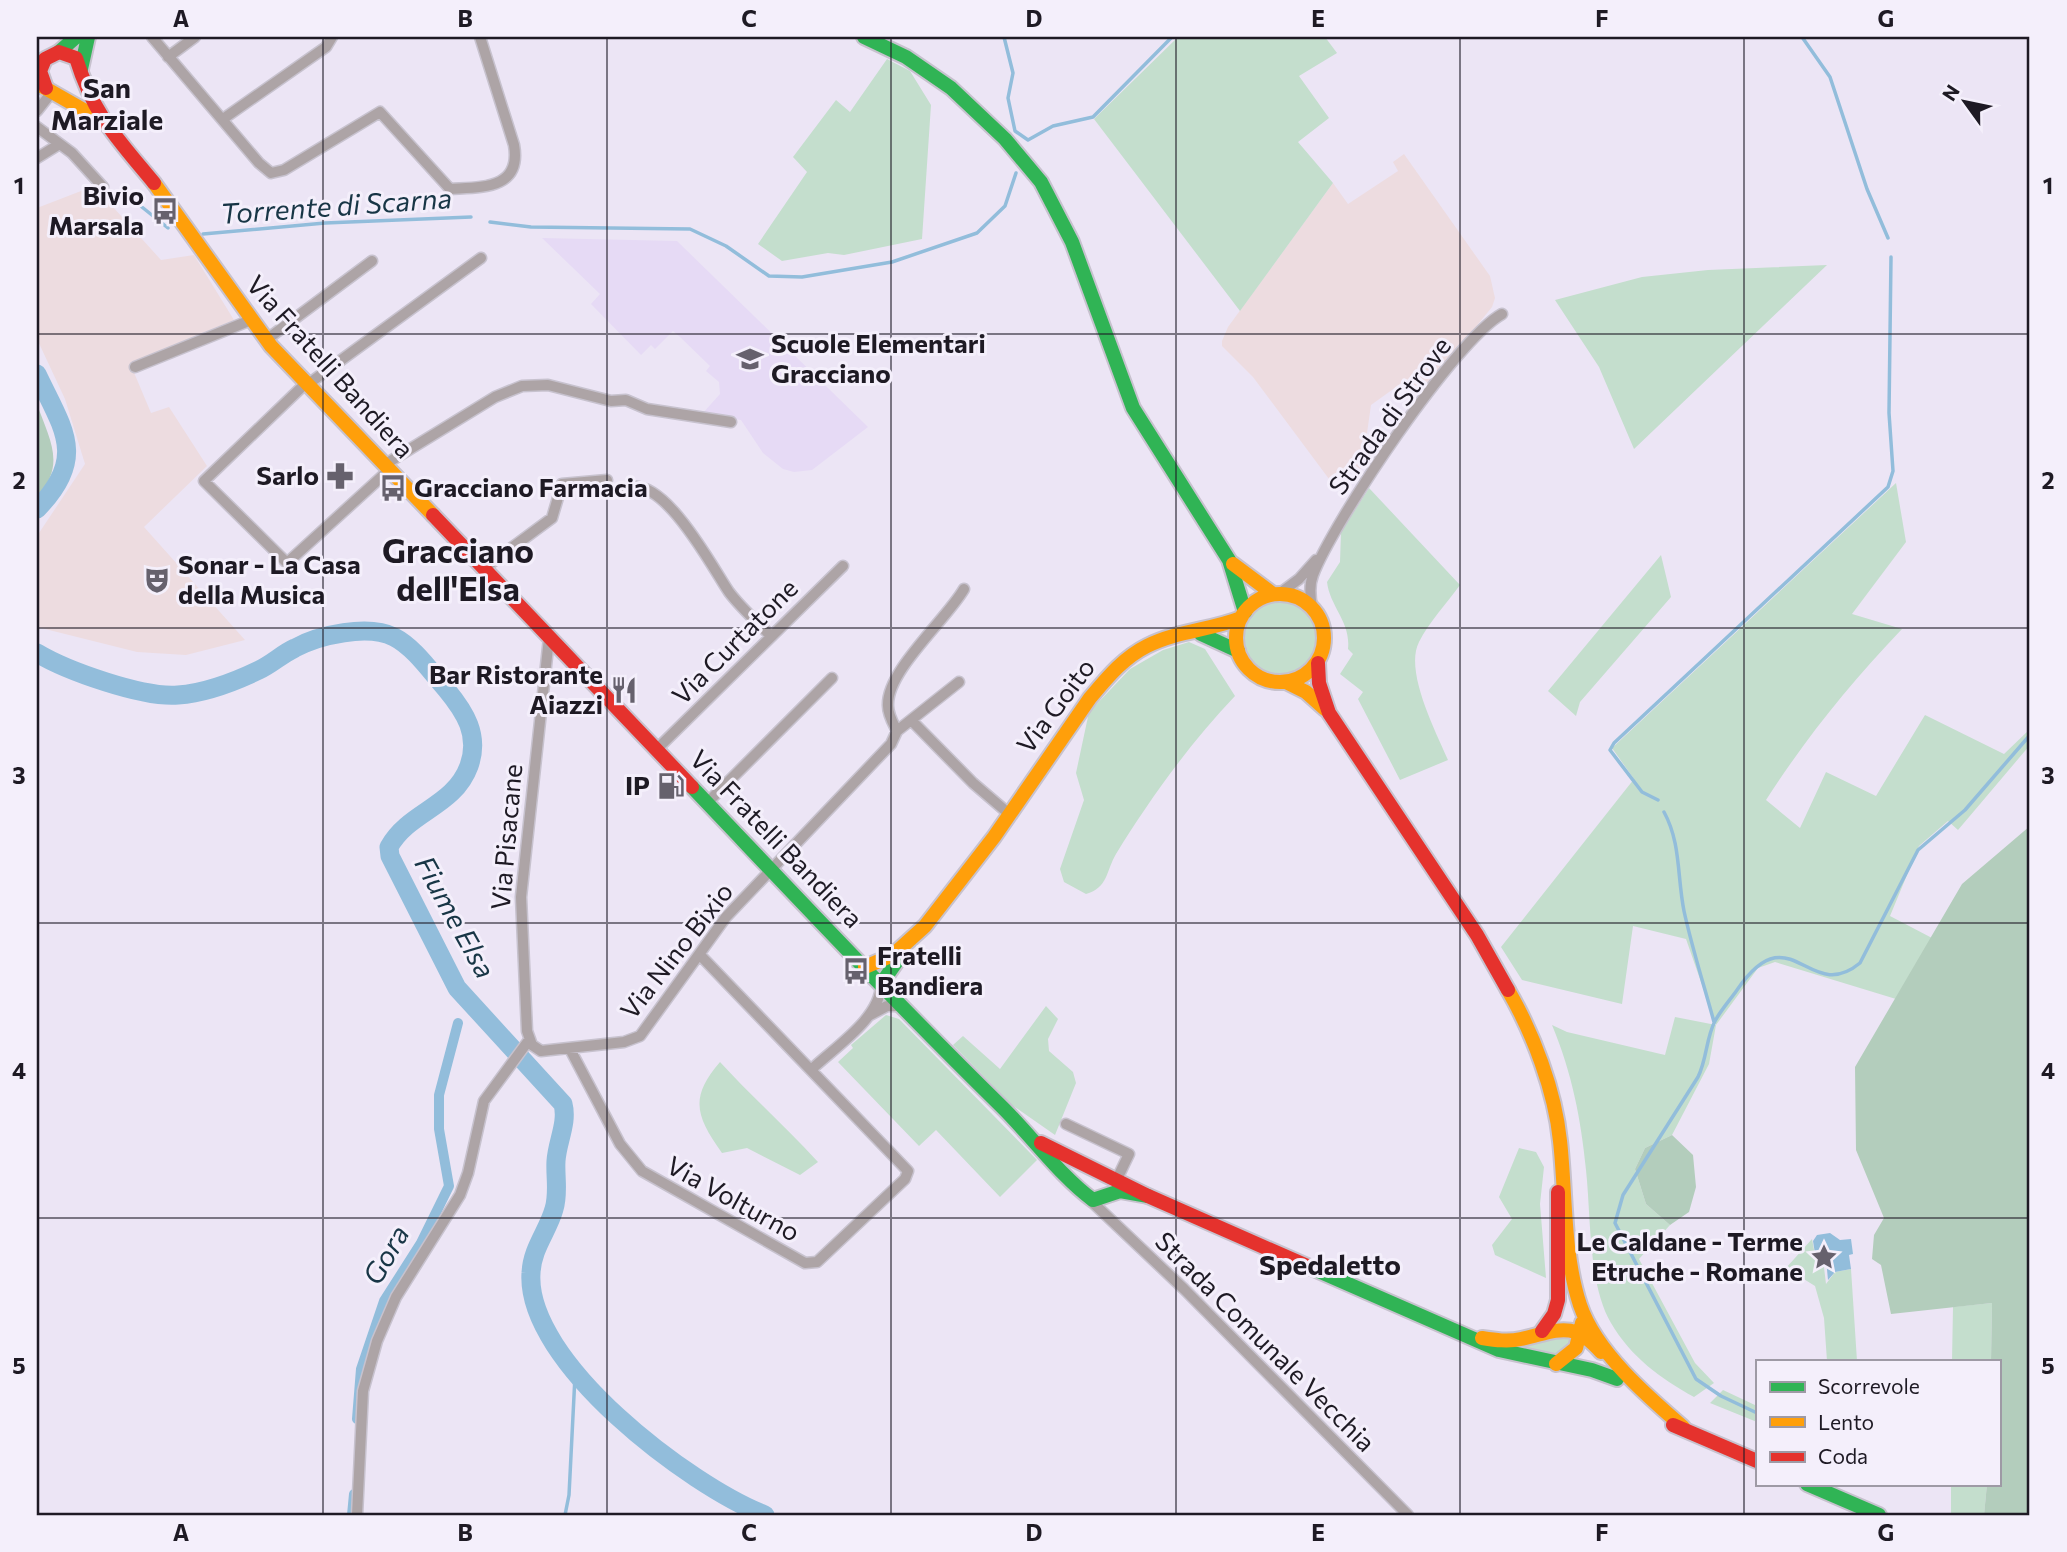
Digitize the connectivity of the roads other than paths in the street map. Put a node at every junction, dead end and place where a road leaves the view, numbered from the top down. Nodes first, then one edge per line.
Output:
1 (76, 37) edge
2 (89, 37) edge
3 (152, 37) edge
4 (195, 37) edge
5 (332, 37) edge
6 (480, 37) edge
7 (864, 37) edge
8 (48, 56) edge
9 (168, 57) junction
10 (81, 73) junction
11 (48, 89) edge
12 (37, 111) edge
13 (223, 119) junction
14 (103, 122) junction
15 (37, 127) edge
16 (58, 145) junction
17 (37, 158) edge
18 (103, 187) dead end
19 (481, 258) dead end
20 (372, 261) dead end
21 (1502, 314) dead end
22 (251, 320) junction
23 (266, 340) junction
24 (135, 367) dead end
25 (306, 384) junction
26 (731, 422) dead end
27 (386, 468) junction
28 (607, 480) dead end
29 (620, 492) dead end
30 (1323, 552) junction
31 (1229, 560) junction
32 (843, 566) dead end
33 (483, 569) junction
34 (964, 589) dead end
35 (1276, 594) junction
36 (1312, 607) junction
37 (1243, 615) junction
38 (1196, 632) junction
39 (770, 635) junction
40 (550, 638) junction
41 (1238, 651) junction
42 (1318, 663) junction
43 (832, 678) dead end
44 (959, 682) dead end
45 (1288, 682) junction
46 (1329, 713) junction
47 (913, 722) junction
48 (897, 731) junction
49 (656, 750) junction
50 (707, 803) junction
51 (1008, 813) junction
52 (770, 868) junction
53 (908, 944) junction
54 (700, 955) junction
55 (865, 967) junction
56 (881, 984) junction
57 (902, 1006) junction
58 (869, 1015) junction
59 (529, 1040) junction
60 (570, 1049) junction
61 (812, 1069) junction
62 (1066, 1124) dead end
63 (1556, 1126) junction
64 (1036, 1140) junction
65 (1081, 1163) junction
66 (1113, 1177) junction
67 (1069, 1180) junction
68 (1558, 1192) junction
69 (1147, 1196) junction
70 (1097, 1198) junction
71 (1571, 1261) junction
72 (1542, 1331) junction
73 (1581, 1332) junction
74 (1470, 1336) junction
75 (1555, 1364) junction
76 (1621, 1376) junction
77 (1756, 1461) edge
78 (1812, 1486) edge
79 (357, 1515) edge
80 (1408, 1515) edge
81 (1879, 1515) edge

1 - 8 main road
2 - 10 main road
3 - 9 street
4 - 9 street
5 - 13 street
6 - 13 street
7 - 31 main road
8 - 10 main road, Via Fratelli Bandiera
8 - 11 main road
9 - 13 street
10 - 11 main road
10 - 14 main road, Via Fratelli Bandiera
11 - 12 street
11 - 14 main road, Via Fratelli Bandiera
14 - 22 main road, Via Fratelli Bandiera
15 - 16 street
16 - 17 street
16 - 18 street
19 - 25 street
20 - 23 street
21 - 30 street, Strada di Strove
22 - 23 main road, Via Fratelli Bandiera
22 - 24 street
23 - 25 main road, Via Fratelli Bandiera
25 - 27 main road, Via Fratelli Bandiera
25 - 27 street
26 - 27 street
27 - 33 main road, Via Fratelli Bandiera
28 - 33 street
29 - 39 street
30 - 35 street, Strada di Strove
30 - 36 street, Strada di Strove
31 - 35 main road
31 - 37 main road
32 - 39 street, Via Curtatone
33 - 40 main road, Via Fratelli Bandiera
34 - 48 street
35 - 36 main road
35 - 37 main road
36 - 42 main road
37 - 38 main road, Via Goito
37 - 41 main road
38 - 41 main road
38 - 51 main road, Via Goito
39 - 49 street, Via Curtatone
40 - 49 main road, Via Fratelli Bandiera
40 - 59 street, Via Pisacane
41 - 45 main road
42 - 45 main road
42 - 46 main road
43 - 50 street
44 - 47 street
45 - 46 main road
46 - 63 main road
47 - 48 street
47 - 51 street
48 - 52 street, Via Nino Bixio
49 - 50 main road, Via Fratelli Bandiera
50 - 52 main road, Via Fratelli Bandiera
51 - 53 main road, Via Goito
52 - 54 street, Via Nino Bixio
52 - 55 main road, Via Fratelli Bandiera
53 - 55 main road, Via Goito
53 - 56 main road, Via Goito
54 - 60 street, Via Nino Bixio
54 - 61 street
55 - 56 main road, Via Fratelli Bandiera
56 - 57 main road, Via Fratelli Bandiera
56 - 58 street
57 - 58 street
57 - 64 main road, Via Fratelli Bandiera
58 - 61 street
59 - 60 street, Via Nino Bixio
59 - 79 street
60 - 61 street, Via Volturno
62 - 66 street
63 - 68 main road
63 - 71 main road
64 - 65 main road, Via Fratelli Bandiera
64 - 67 main road, Via Fratelli Bandiera
65 - 66 main road, Via Fratelli Bandiera
65 - 67 main road
66 - 69 main road, Via Fratelli Bandiera
66 - 70 main road
67 - 70 main road, Via Fratelli Bandiera
68 - 72 main road
68 - 73 main road
69 - 70 main road, Via Fratelli Bandiera
69 - 74 main road, Via Fratelli Bandiera
70 - 80 street, Strada Comunale Vecchia
71 - 73 main road
71 - 76 main road
72 - 73 main road, Via Fratelli Bandiera
72 - 74 main road, Via Fratelli Bandiera
73 - 75 main road
73 - 76 main road
74 - 75 main road, Via Fratelli Bandiera
75 - 76 main road, Via Fratelli Bandiera
76 - 77 main road
78 - 81 main road

